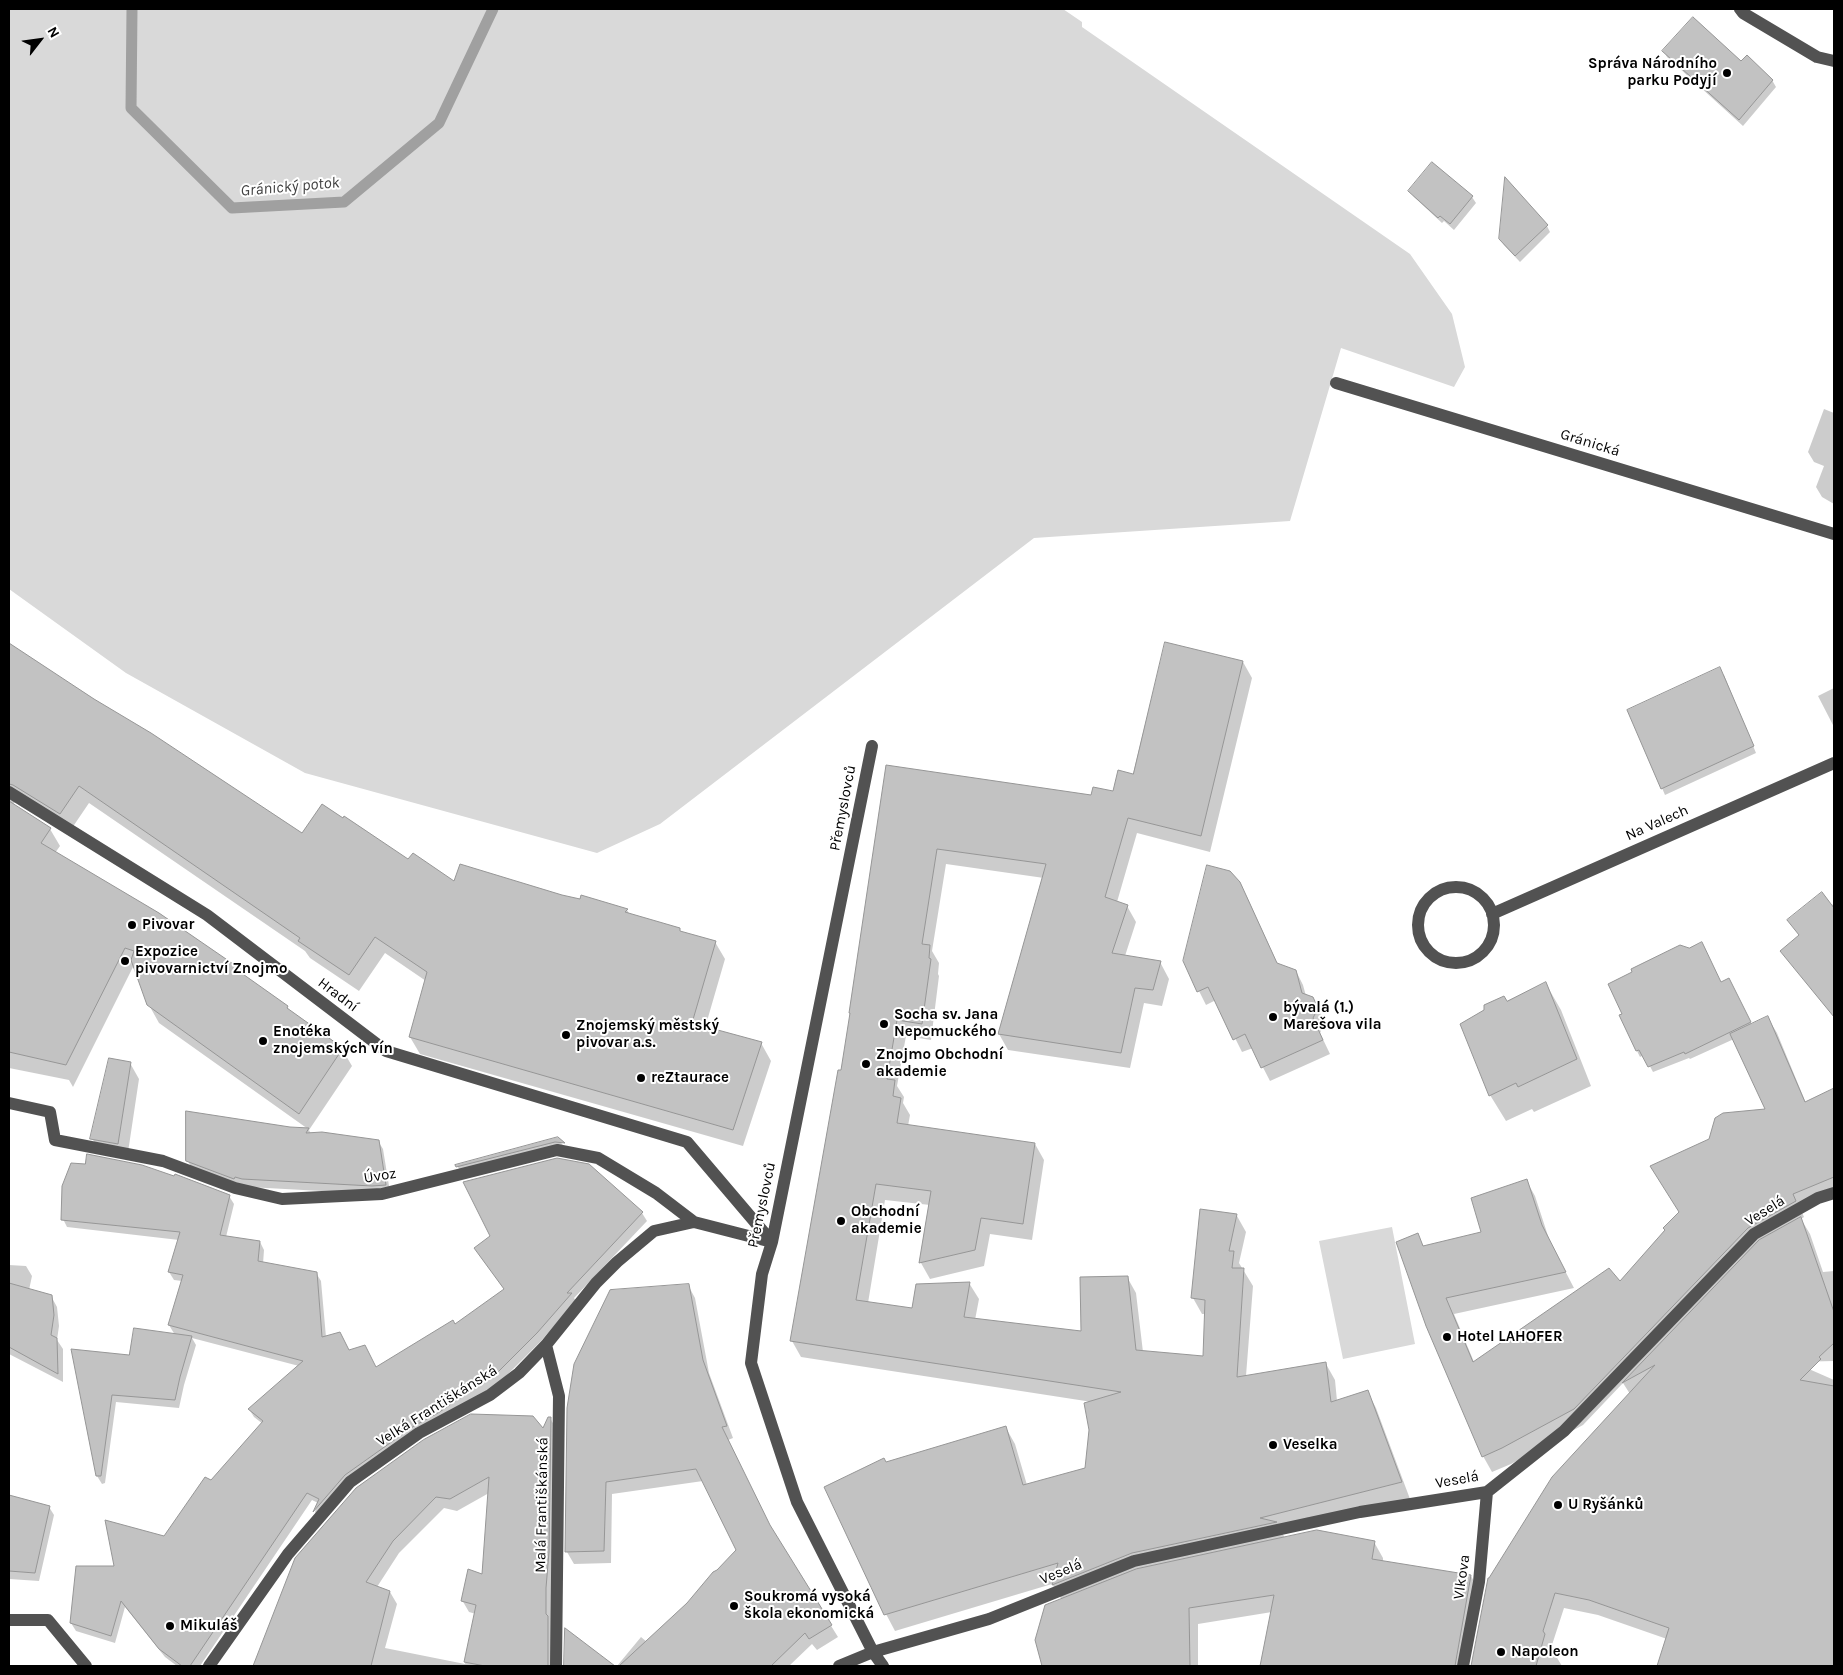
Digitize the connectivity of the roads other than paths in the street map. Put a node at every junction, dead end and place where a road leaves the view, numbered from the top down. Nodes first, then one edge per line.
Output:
1 (1740, 9) edge
2 (1834, 61) edge
3 (1336, 384) dead end
4 (1834, 534) edge
5 (872, 746) dead end
6 (1834, 763) edge
7 (9, 792) edge
8 (1492, 914) junction
9 (9, 1103) edge
10 (1834, 1193) edge
11 (694, 1222) junction
12 (772, 1242) junction
13 (546, 1345) junction
14 (1487, 1492) junction
15 (9, 1620) edge
16 (873, 1652) junction
17 (86, 1666) edge
18 (209, 1666) edge
19 (556, 1666) edge
20 (839, 1666) edge
21 (883, 1666) edge
22 (1464, 1666) edge

1 - 2 street
3 - 4 street, Gránická
5 - 12 street, Přemyslovců
6 - 8 street, Na Valech
7 - 12 street, Hradní
8 - 8 street
9 - 11 street, Úvoz
10 - 14 street, Veselá
11 - 12 street, Velká Františkánská
11 - 13 street, Velká Františkánská
12 - 16 street, Přemyslovců
13 - 18 street, Velká Františkánská
13 - 19 street, Malá Františkánská
14 - 16 street, Veselá
14 - 22 street, Vlkova
15 - 17 street
16 - 20 street, Veselá
16 - 21 street, Přemyslovců

